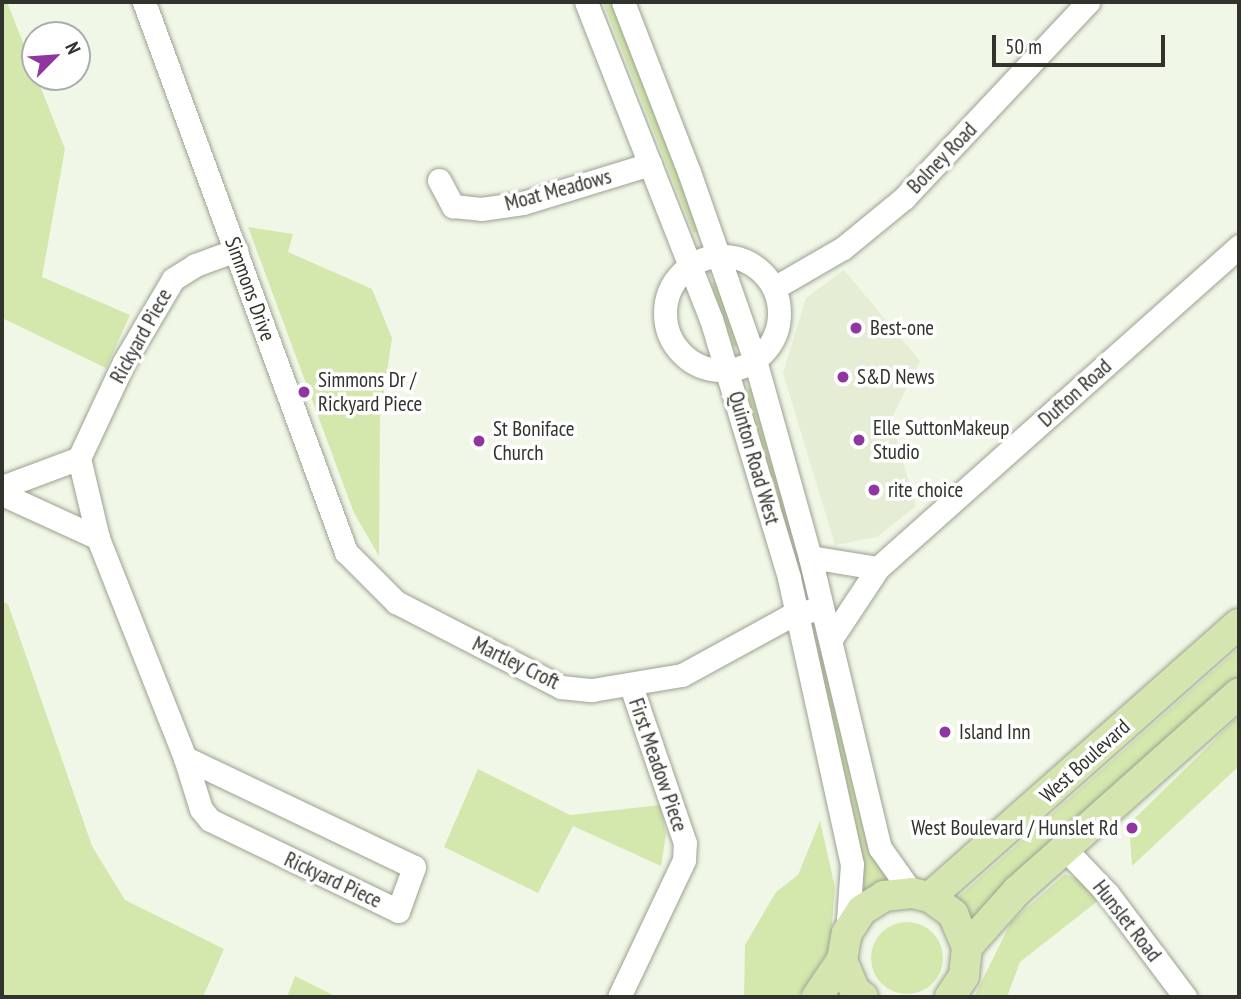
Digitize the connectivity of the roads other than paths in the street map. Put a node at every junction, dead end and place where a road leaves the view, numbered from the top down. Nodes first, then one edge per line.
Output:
1 (144, 2) edge
2 (586, 2) edge
3 (623, 2) edge
4 (1088, 2) edge
5 (650, 164) junction
6 (439, 180) dead end
7 (1239, 246) edge
8 (236, 250) junction
9 (719, 256) junction
10 (692, 265) junction
11 (774, 288) junction
12 (755, 360) junction
13 (728, 371) junction
14 (79, 458) junction
15 (2, 487) edge
16 (2, 494) edge
17 (98, 538) junction
18 (810, 557) junction
19 (878, 568) junction
20 (364, 573) joint
21 (822, 607) junction
22 (797, 613) junction
23 (1239, 624) edge
24 (831, 639) junction
25 (631, 686) junction
26 (1239, 693) edge
27 (185, 758) junction
28 (1065, 849) junction
29 (921, 895) junction
30 (845, 946) junction
31 (967, 947) junction
32 (619, 997) edge
33 (817, 997) edge
34 (863, 997) edge
35 (950, 997) edge
36 (1185, 997) edge

1 - 8 street, Simmons Drive
2 - 5 street, Quinton Road West
3 - 9 street, Quinton Road West
4 - 11 street, Bolney Road
5 - 6 street, Moat Meadows
5 - 10 street, Quinton Road West
7 - 19 street, Dufton Road
8 - 14 street, Rickyard Piece
8 - 20 street, Simmons Drive
9 - 10 street
9 - 11 street
9 - 12 street, Quinton Road West
10 - 13 street, Quinton Road West
10 - 13 street
11 - 12 street
12 - 13 street
12 - 18 street, Quinton Road West
13 - 22 street, Quinton Road West
14 - 15 street
14 - 17 street, Rickyard Piece
16 - 17 street
17 - 27 street, Rickyard Piece
18 - 19 street
18 - 21 street, Quinton Road West
19 - 24 street, Dufton Road
20 - 25 street, Martley Croft
21 - 22 street, Martley Croft
21 - 24 street, Quinton Road West
22 - 25 street, Martley Croft
22 - 30 street, Quinton Road West
23 - 29 main road, West Boulevard
24 - 29 street, Quinton Road West
25 - 32 street, First Meadow Piece
26 - 28 main road
27 - 27 street, Rickyard Piece
28 - 31 main road
28 - 36 street, Hunslet Road
29 - 30 main road
29 - 31 main road
30 - 33 main road
30 - 34 main road
31 - 35 main road

